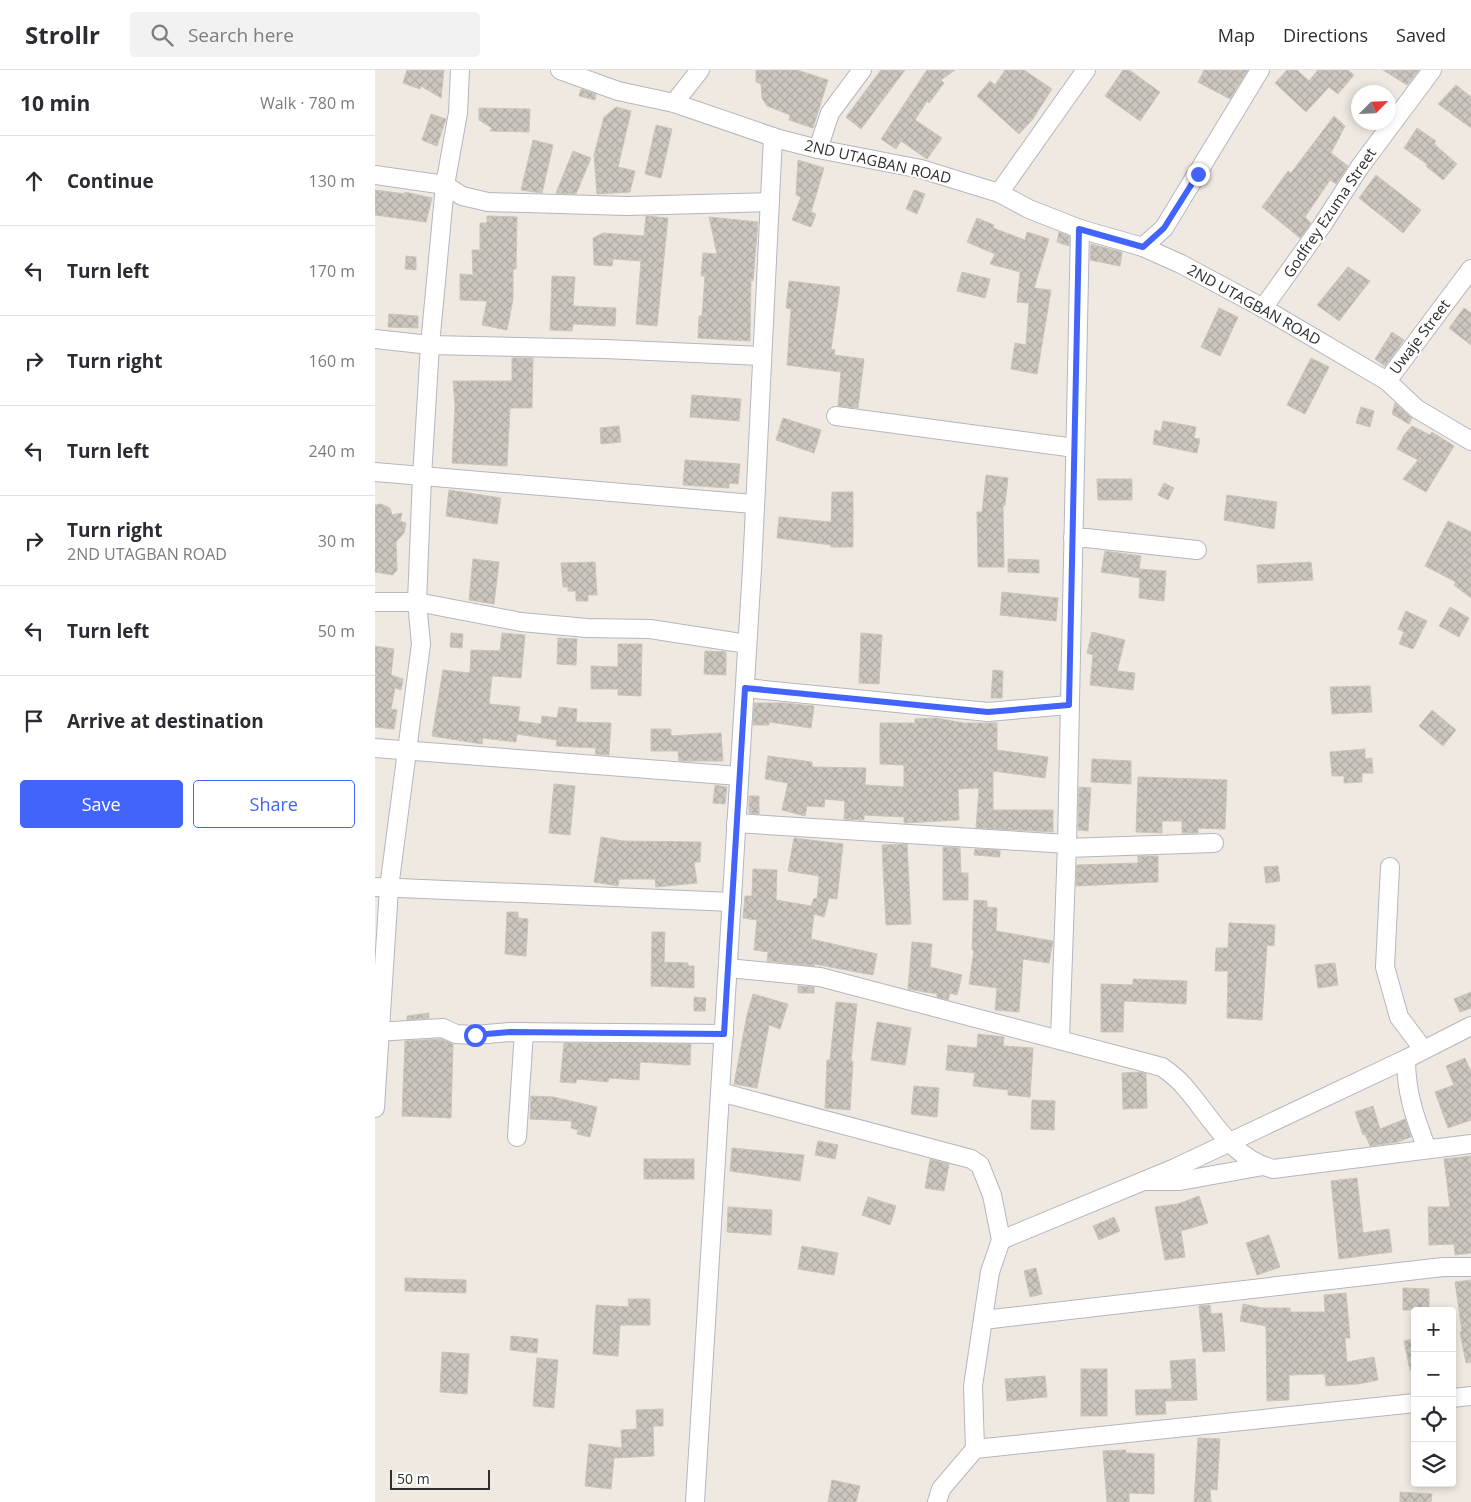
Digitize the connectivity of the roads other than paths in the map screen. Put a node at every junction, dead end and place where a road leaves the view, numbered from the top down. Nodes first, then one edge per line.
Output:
1 (460, 70) edge
2 (560, 70) edge
3 (700, 70) edge
4 (862, 70) edge
5 (1086, 70) edge
6 (1261, 70) edge
7 (1432, 70) edge
8 (674, 103) junction
9 (773, 137) junction
10 (818, 150) junction
11 (375, 175) edge
12 (445, 185) junction
13 (999, 193) junction
14 (770, 202) junction
15 (1079, 229) junction
16 (1143, 247) junction
17 (1471, 269) edge
18 (1263, 308) junction
19 (375, 339) edge
20 (431, 345) junction
21 (762, 356) junction
22 (1387, 381) junction
23 (836, 416) dead end
24 (1471, 441) edge
25 (1075, 448) junction
26 (375, 472) edge
27 (422, 476) junction
28 (753, 504) junction
29 (1073, 538) junction
30 (1197, 550) dead end
31 (375, 602) edge
32 (417, 602) junction
33 (747, 644) junction
34 (745, 688) junction
35 (1069, 705) junction
36 (375, 748) edge
37 (407, 752) junction
38 (739, 776) junction
39 (736, 823) junction
40 (1214, 843) dead end
41 (1067, 846) junction
42 (1390, 867) dead end
43 (382, 887) edge
44 (731, 902) junction
45 (727, 968) junction
46 (1471, 1026) edge
47 (377, 1032) edge
48 (523, 1032) junction
49 (724, 1034) junction
50 (1060, 1039) junction
51 (1423, 1049) junction
52 (1406, 1059) junction
53 (720, 1092) junction
54 (375, 1108) edge
55 (517, 1137) dead end
56 (1229, 1142) junction
57 (1471, 1144) edge
58 (1427, 1150) junction
59 (1263, 1166) junction
60 (1144, 1180) junction
61 (1001, 1240) junction
62 (1471, 1266) edge
63 (983, 1320) junction
64 (1471, 1396) edge
65 (1456, 1398) edge
66 (1411, 1403) edge
67 (975, 1449) junction
68 (695, 1502) edge
69 (937, 1502) edge

1 - 12 street
2 - 8 street, 2ND UTAGBAN ROAD
3 - 8 street
4 - 10 street
5 - 13 street
6 - 16 street
7 - 18 street, Godfrey Ezuma Street
8 - 9 street, 2ND UTAGBAN ROAD
9 - 10 street, 2ND UTAGBAN ROAD
9 - 14 street
10 - 13 street, 2ND UTAGBAN ROAD
11 - 12 street
12 - 14 street
12 - 20 street
13 - 15 street, 2ND UTAGBAN ROAD
14 - 21 street
15 - 16 street, 2ND UTAGBAN ROAD
15 - 25 street
16 - 18 street, 2ND UTAGBAN ROAD
17 - 22 street, Uwaje Street
18 - 22 street, 2ND UTAGBAN ROAD
19 - 20 street
20 - 21 street
20 - 27 street
21 - 28 street
22 - 24 street, 2ND UTAGBAN ROAD
23 - 25 street
25 - 29 street
26 - 27 street
27 - 28 street
27 - 32 street
28 - 33 street
29 - 30 street
29 - 35 street
31 - 32 street
32 - 33 street
32 - 37 street
33 - 34 street
34 - 35 street
34 - 38 street
35 - 41 street
36 - 37 street
37 - 38 street
37 - 43 street
38 - 39 street
39 - 41 street
39 - 44 street
40 - 41 street
41 - 50 street
42 - 51 street
43 - 44 street
43 - 47 street
44 - 45 street
45 - 49 street
45 - 50 street
46 - 51 street
47 - 48 street
47 - 54 street
48 - 49 street
48 - 55 street
49 - 53 street
50 - 56 street
51 - 52 street
52 - 56 street
52 - 58 street
53 - 61 street
53 - 68 street
56 - 59 street
56 - 60 street
57 - 58 street
58 - 59 street
59 - 60 street
60 - 61 street
61 - 63 street
62 - 63 street
63 - 67 street
64 - 65 street
66 - 67 street
67 - 69 street

